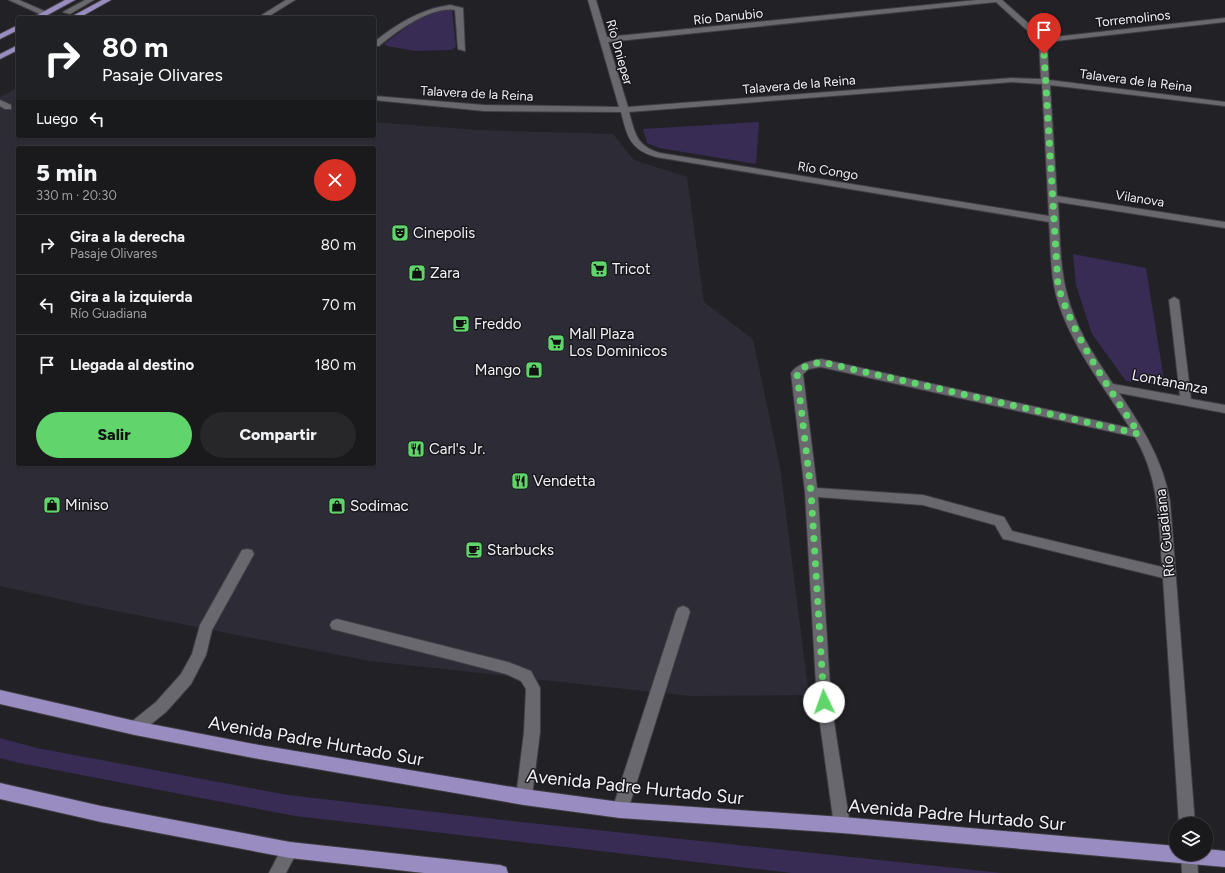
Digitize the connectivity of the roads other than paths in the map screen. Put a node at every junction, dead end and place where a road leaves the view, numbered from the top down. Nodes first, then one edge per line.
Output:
1 (13, 0) edge
2 (71, 0) edge
3 (90, 0) edge
4 (108, 0) edge
5 (291, 0) edge
6 (592, 0) edge
7 (998, 0) edge
8 (447, 1) edge
9 (67, 12) dead end
10 (45, 13) junction
11 (40, 16) edge
12 (77, 16) edge
13 (264, 16) edge
14 (1225, 20) edge
15 (16, 28) edge
16 (16, 37) edge
17 (0, 38) edge
18 (604, 40) junction
19 (1043, 40) junction
20 (376, 44) dead end
21 (16, 48) edge
22 (462, 49) dead end
23 (0, 57) edge
24 (1045, 82) junction
25 (376, 98) edge
26 (0, 102) edge
27 (1225, 104) edge
28 (8, 108) dead end
29 (624, 110) junction
30 (1052, 198) junction
31 (1054, 220) junction
32 (1225, 225) edge
33 (1174, 300) dead end
34 (1108, 387) junction
35 (1186, 402) junction
36 (1225, 409) edge
37 (1139, 434) junction
38 (811, 492) junction
39 (247, 554) dead end
40 (1169, 574) junction
41 (683, 612) dead end
42 (337, 625) dead end
43 (0, 697) edge
44 (135, 728) junction
45 (0, 791) edge
46 (524, 797) junction
47 (620, 810) junction
48 (1186, 817) edge
49 (842, 825) junction
50 (290, 850) junction
51 (1169, 853) edge
52 (1213, 858) edge
53 (1225, 859) edge
54 (1189, 861) edge
55 (277, 873) edge
56 (500, 873) edge
57 (1190, 873) edge

1 - 10 street
2 - 10 main road
3 - 9 street
4 - 12 main road
5 - 13 street
6 - 18 street, Río Dnieper
7 - 18 street, Río Danubio
7 - 19 street
8 - 20 street
8 - 22 street
10 - 11 main road
14 - 19 street, Torremolinos
15 - 17 main road
16 - 17 main road
18 - 29 street, Río Dnieper
19 - 24 street, Río Guadiana
21 - 23 main road
24 - 27 street, Talavera de la Reina
24 - 29 street, Talavera de la Reina
24 - 30 street, Río Guadiana
25 - 29 street, Talavera de la Reina
26 - 28 street
29 - 31 street, Río Congo
30 - 31 street, Río Guadiana
30 - 32 street, Vilanova
31 - 34 street, Río Guadiana
33 - 35 street
34 - 35 street, Lontananza
34 - 37 street, Río Guadiana
35 - 36 street, Lontananza
37 - 38 street
37 - 40 street, Río Guadiana
38 - 40 street
38 - 49 street
39 - 44 street
40 - 48 street, Río Guadiana
41 - 47 street
42 - 46 street
43 - 44 main road, Avenida Padre Hurtado Sur
44 - 46 main road, Avenida Padre Hurtado Sur
45 - 50 main road
46 - 47 main road, Avenida Padre Hurtado Sur
47 - 49 main road, Avenida Padre Hurtado Sur
49 - 51 main road, Avenida Padre Hurtado Sur
50 - 55 street
50 - 56 main road
52 - 53 main road, Avenida Padre Hurtado Sur
54 - 57 street

